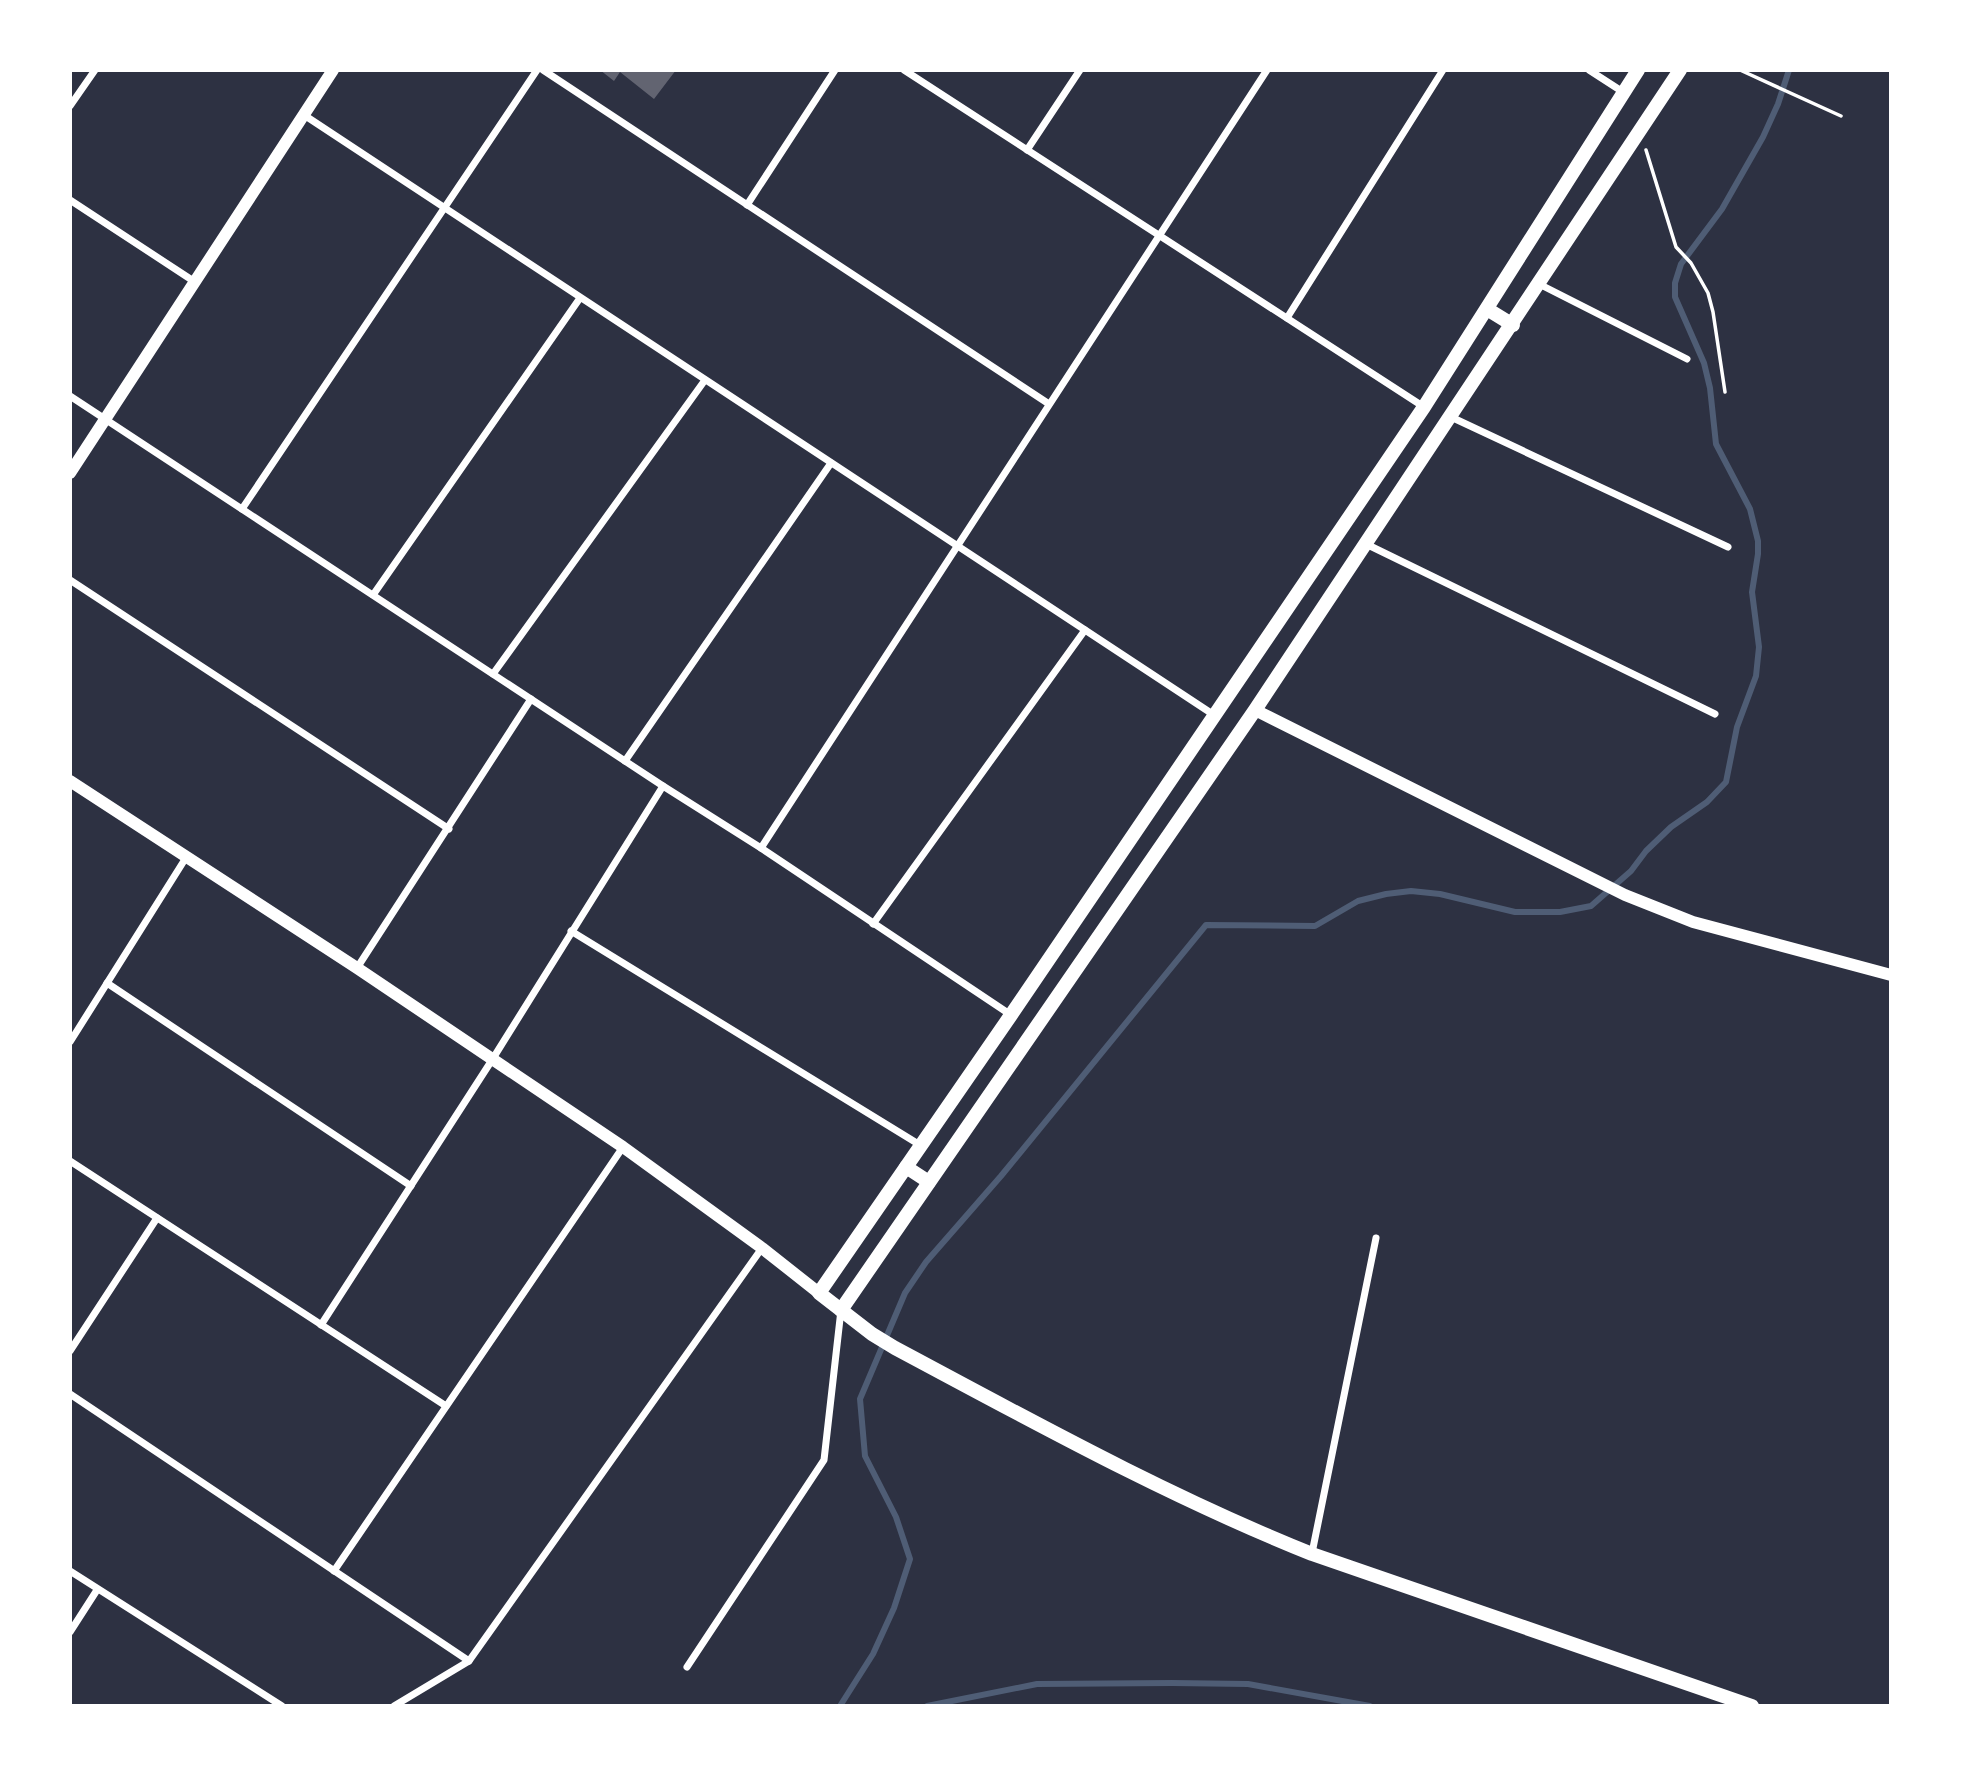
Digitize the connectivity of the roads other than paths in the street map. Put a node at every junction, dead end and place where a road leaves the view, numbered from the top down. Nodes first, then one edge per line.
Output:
1 (95, 70) edge
2 (540, 70) edge
3 (835, 70) edge
4 (904, 70) edge
5 (1080, 70) edge
6 (1267, 70) edge
7 (1443, 70) edge
8 (1589, 70) edge
9 (1638, 70) edge
10 (1680, 70) edge
11 (330, 72) edge
12 (1623, 92) junction
13 (70, 106) edge
14 (304, 116) junction
15 (1027, 150) junction
16 (70, 200) edge
17 (747, 205) junction
18 (443, 208) junction
19 (1159, 235) junction
20 (195, 282) junction
21 (1539, 284) junction
22 (580, 298) junction
23 (1487, 309) junction
24 (1287, 318) junction
25 (1513, 325) junction
26 (1687, 359) dead end
27 (705, 380) junction
28 (70, 396) edge
29 (1049, 404) junction
30 (1424, 407) junction
31 (1451, 416) junction
32 (105, 419) junction
33 (831, 463) junction
34 (70, 472) edge
35 (242, 509) junction
36 (1366, 544) junction
37 (957, 546) junction
38 (1728, 547) dead end
39 (70, 580) edge
40 (373, 595) junction
41 (1085, 630) junction
42 (493, 674) junction
43 (531, 699) junction
44 (1255, 710) junction
45 (1214, 715) junction
46 (1715, 715) dead end
47 (625, 761) junction
48 (71, 783) edge
49 (663, 786) junction
50 (449, 829) junction
51 (761, 848) junction
52 (187, 856) junction
53 (873, 924) junction
54 (571, 931) junction
55 (357, 968) junction
56 (1891, 975) edge
57 (107, 983) junction
58 (1011, 1015) junction
59 (70, 1042) edge
60 (492, 1060) junction
61 (921, 1146) junction
62 (623, 1147) junction
63 (70, 1161) edge
64 (906, 1167) junction
65 (929, 1182) junction
66 (411, 1186) junction
67 (157, 1218) junction
68 (1376, 1238) dead end
69 (762, 1248) junction
70 (819, 1293) junction
71 (841, 1310) junction
72 (321, 1325) junction
73 (70, 1351) edge
74 (70, 1394) edge
75 (446, 1406) junction
76 (1312, 1554) junction
77 (70, 1571) edge
78 (334, 1571) junction
79 (97, 1590) junction
80 (70, 1632) edge
81 (469, 1661) junction
82 (687, 1667) dead end
83 (282, 1706) edge
84 (394, 1706) edge
85 (1752, 1706) edge

1 - 13 street
2 - 17 street
2 - 18 street
3 - 17 street
4 - 15 street
5 - 15 street
6 - 19 street
7 - 24 street
8 - 12 street
9 - 12 main road
10 - 21 main road
11 - 14 street
12 - 23 main road
14 - 18 street
14 - 20 street
15 - 19 street
16 - 20 street
17 - 29 street
18 - 22 street
18 - 35 street
19 - 24 street
19 - 29 street
20 - 32 street
21 - 25 main road
21 - 26 street
22 - 27 street
22 - 40 street
23 - 25 main road
23 - 30 main road
24 - 30 street
25 - 31 main road
27 - 33 street
27 - 42 street
28 - 32 street
29 - 37 street
30 - 45 main road
31 - 36 main road
31 - 38 street
32 - 34 street
32 - 35 street
33 - 37 street
33 - 47 street
35 - 40 street
36 - 44 main road
36 - 46 street
37 - 41 street
37 - 51 street
39 - 50 street
40 - 42 street
41 - 45 street
41 - 53 street
42 - 43 street
43 - 47 street
43 - 50 street
44 - 56 street
44 - 65 main road
45 - 58 main road
47 - 49 street
48 - 52 street
49 - 51 street
49 - 54 street
50 - 55 street
51 - 53 street
52 - 55 street
52 - 57 street
53 - 58 street
54 - 60 street
54 - 61 street
55 - 60 street
57 - 59 street
57 - 66 street
58 - 61 main road
60 - 62 street
60 - 66 street
61 - 64 main road
62 - 69 street
62 - 75 street
63 - 67 street
64 - 65 main road
64 - 70 main road
65 - 71 main road
66 - 72 street
67 - 72 street
67 - 73 street
68 - 76 street
69 - 70 street
69 - 81 street
70 - 71 main road
71 - 76 main road
71 - 82 street
72 - 75 street
74 - 78 street
75 - 78 street
76 - 85 main road
77 - 79 street
78 - 81 street
79 - 80 street
79 - 83 street
81 - 84 street

